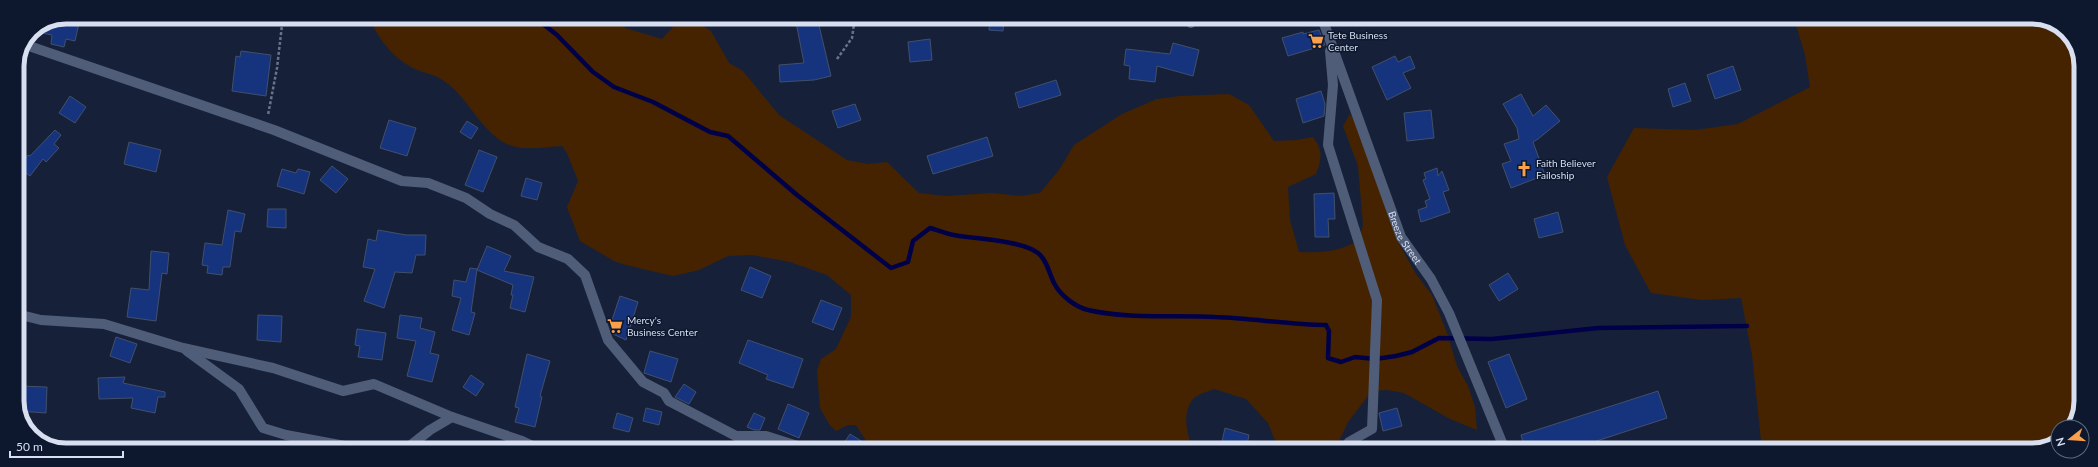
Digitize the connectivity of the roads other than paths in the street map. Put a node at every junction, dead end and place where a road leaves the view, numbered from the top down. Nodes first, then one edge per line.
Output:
1 (1324, 24) edge
2 (1329, 36) junction
3 (29, 46) edge
4 (24, 316) edge
5 (183, 348) junction
6 (452, 417) junction
7 (329, 443) edge
8 (414, 443) edge
9 (526, 443) edge
10 (788, 443) edge
11 (1348, 443) edge
12 (1502, 443) edge

1 - 2 street, Breeze Street
2 - 11 street
2 - 12 street, Breeze Street
3 - 10 street
4 - 5 street
5 - 6 street
5 - 7 street
6 - 8 street
6 - 9 street

